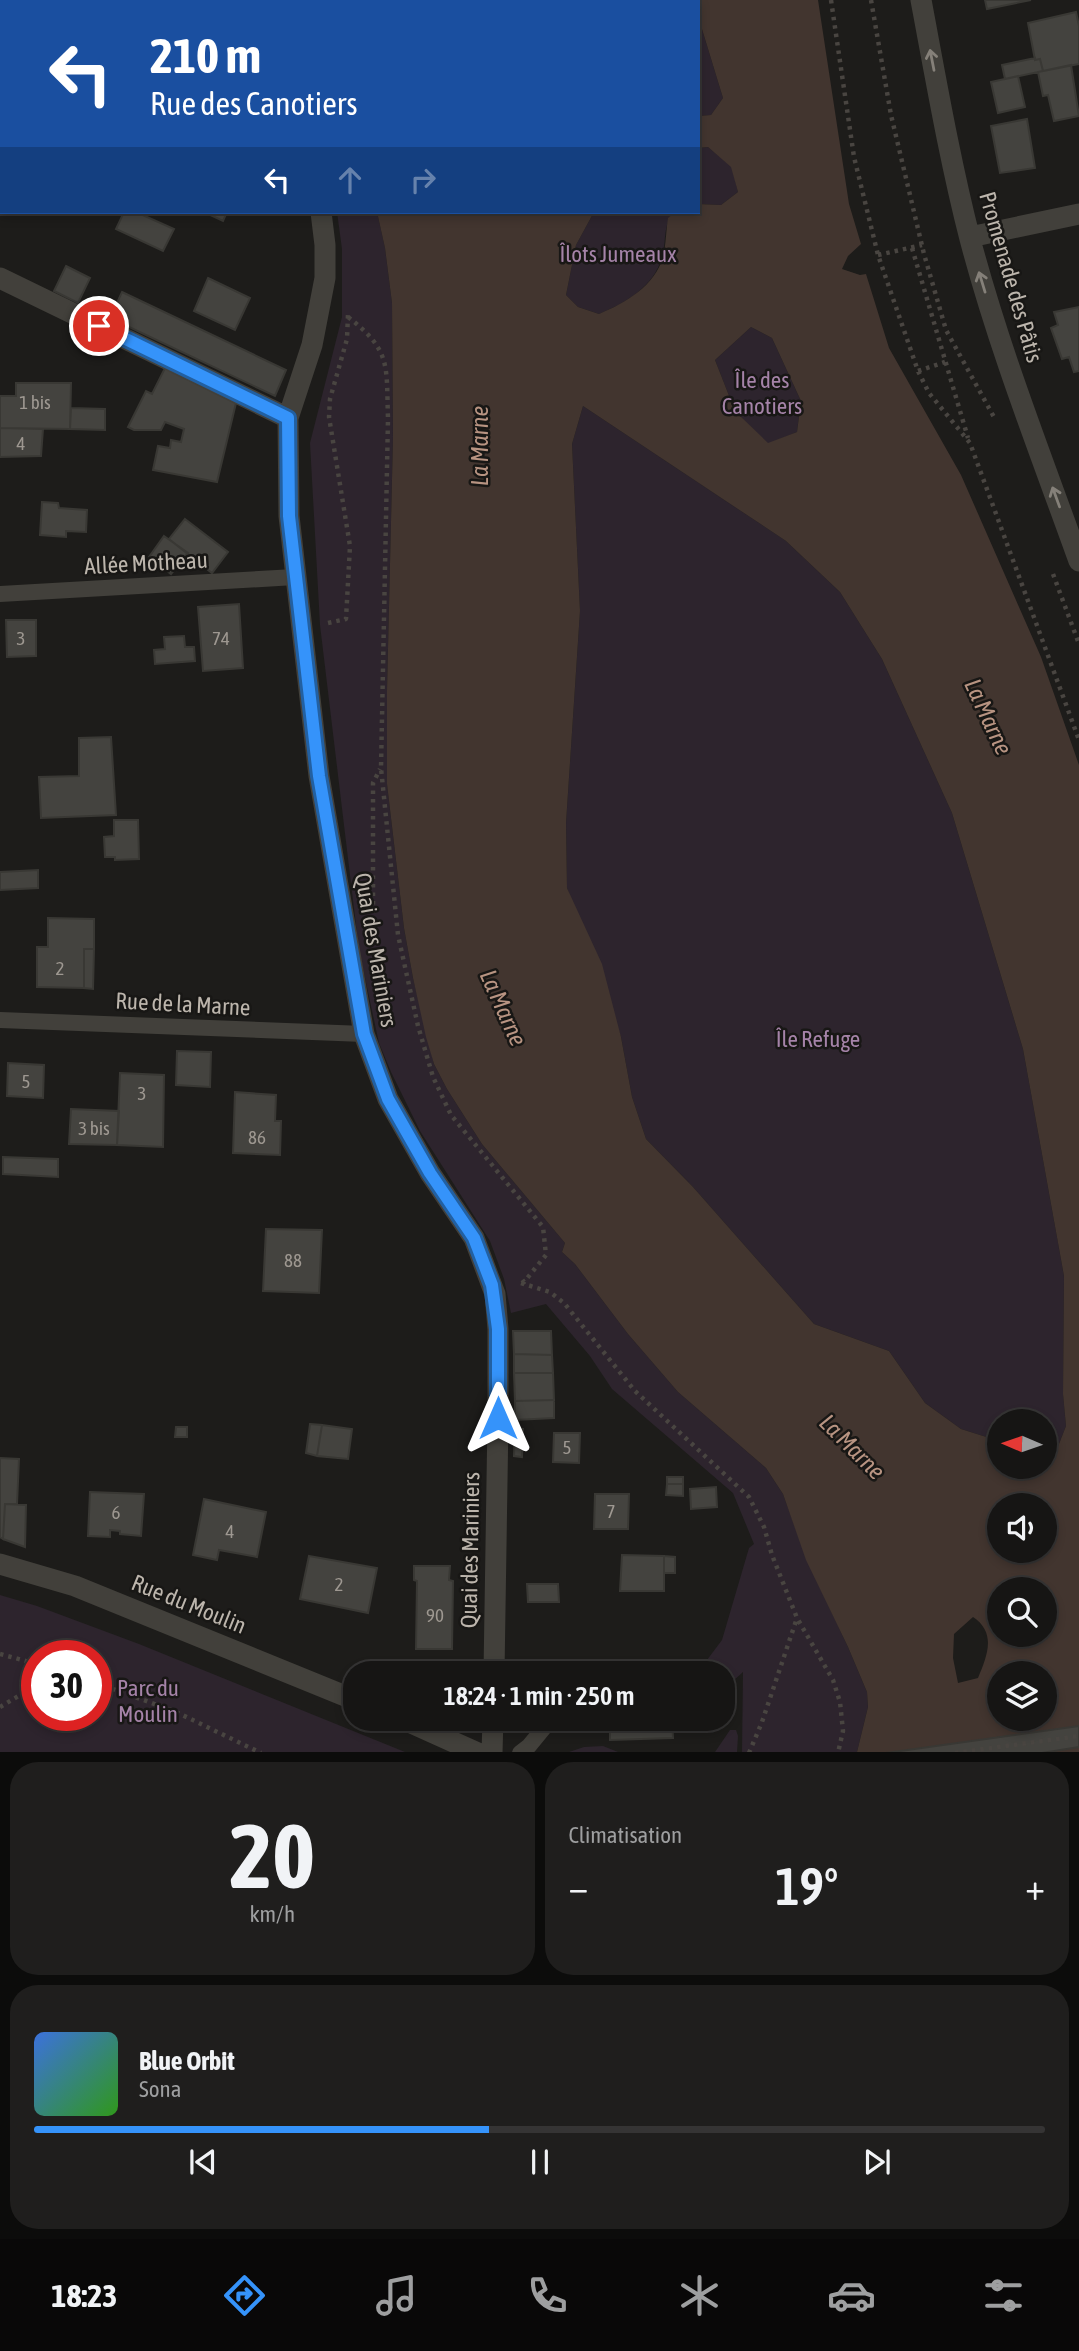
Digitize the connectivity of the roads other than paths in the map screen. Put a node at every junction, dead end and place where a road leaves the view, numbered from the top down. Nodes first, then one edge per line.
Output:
1 (921, 0) edge
2 (320, 214) edge
3 (1079, 214) edge
4 (970, 237) junction
5 (0, 278) edge
6 (288, 418) junction
7 (1079, 561) edge
8 (295, 577) junction
9 (0, 594) edge
10 (0, 1020) edge
11 (364, 1034) junction
12 (0, 1564) edge
13 (494, 1661) edge
14 (343, 1695) edge
15 (430, 1731) edge
16 (493, 1731) edge
17 (541, 1731) edge
18 (478, 1752) edge
19 (492, 1752) edge
20 (520, 1752) edge

4 -> 1 street, Promenade des Pâtis
2 - 6 street, Quai des Mariniers
3 - 4 street
7 -> 4 street, Promenade des Pâtis
5 - 6 street
6 - 8 street, Quai des Mariniers
8 - 9 lane, Allée Motheau
8 - 11 street, Quai des Mariniers
10 - 11 lane, Rue de la Marne
11 - 13 street, Quai des Mariniers
12 - 14 street, Rue du Moulin
15 - 18 street
16 - 19 street
17 - 20 lane

